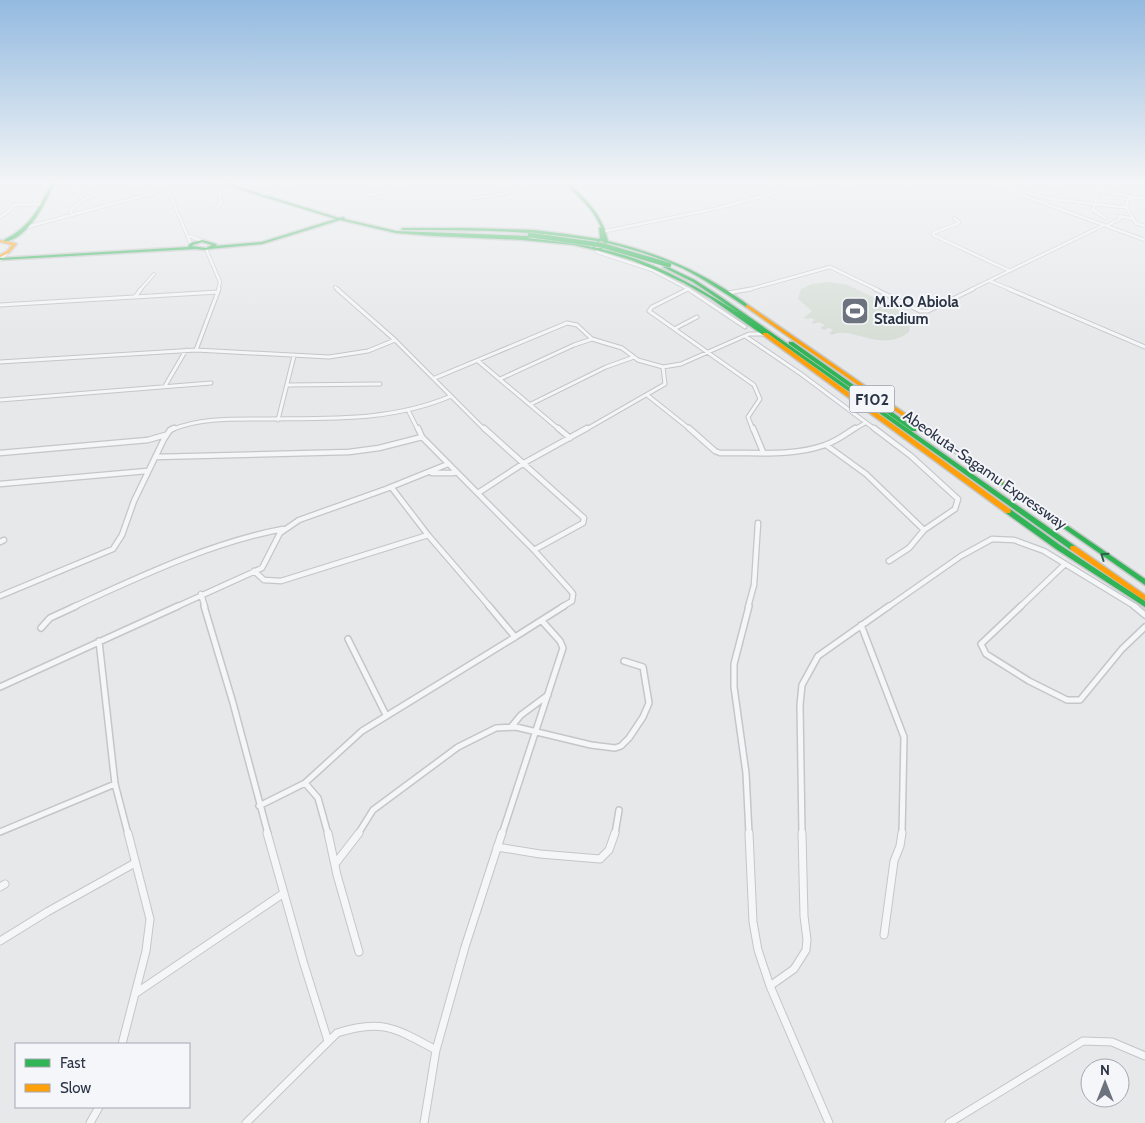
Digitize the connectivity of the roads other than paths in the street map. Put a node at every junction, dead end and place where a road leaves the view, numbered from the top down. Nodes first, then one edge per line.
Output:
1 (21, 233) edge
2 (23, 233) edge
3 (187, 233) edge
4 (287, 233) edge
5 (412, 233) edge
6 (472, 233) edge
7 (543, 233) edge
8 (601, 233) edge
9 (605, 233) edge
10 (933, 233) edge
11 (1088, 233) edge
12 (1127, 233) edge
13 (1145, 240) edge
14 (2, 241) edge
15 (603, 241) junction
16 (192, 243) junction
17 (15, 244) junction
18 (210, 247) junction
19 (597, 250) junction
20 (3, 257) edge
21 (1010, 271) junction
22 (154, 274) dead end
23 (990, 281) junction
24 (335, 287) dead end
25 (688, 288) junction
26 (218, 292) junction
27 (741, 292) junction
28 (731, 295) junction
29 (135, 297) junction
30 (0, 305) edge
31 (697, 317) dead end
32 (754, 326) junction
33 (745, 327) dead end
34 (676, 328) junction
35 (764, 334) junction
36 (747, 335) junction
37 (592, 339) junction
38 (395, 340) junction
39 (1145, 347) edge
40 (186, 350) junction
41 (196, 350) junction
42 (710, 352) junction
43 (294, 356) junction
44 (634, 357) junction
45 (0, 362) edge
46 (478, 362) junction
47 (663, 367) junction
48 (435, 378) junction
49 (500, 379) junction
50 (211, 383) dead end
51 (380, 384) dead end
52 (287, 385) junction
53 (165, 386) junction
54 (647, 395) junction
55 (451, 396) junction
56 (0, 400) edge
57 (531, 404) junction
58 (879, 408) junction
59 (409, 412) junction
60 (278, 420) junction
61 (865, 422) junction
62 (165, 435) junction
63 (422, 437) junction
64 (570, 438) junction
65 (826, 445) junction
66 (763, 452) junction
67 (0, 453) edge
68 (155, 457) junction
69 (524, 463) junction
70 (448, 464) junction
71 (147, 471) junction
72 (456, 473) junction
73 (416, 477) junction
74 (0, 484) edge
75 (392, 488) junction
76 (478, 493) junction
77 (758, 523) dead end
78 (284, 529) junction
79 (924, 530) junction
80 (428, 535) junction
81 (1067, 542) junction
82 (534, 550) junction
83 (890, 561) dead end
84 (1064, 565) junction
85 (254, 571) junction
86 (1145, 582) edge
87 (1145, 592) edge
88 (201, 594) junction
89 (0, 596) edge
90 (1145, 598) edge
91 (1145, 604) edge
92 (1145, 615) edge
93 (542, 621) junction
94 (861, 624) junction
95 (1145, 627) edge
96 (41, 628) dead end
97 (516, 637) junction
98 (348, 639) dead end
99 (99, 641) junction
100 (624, 661) dead end
101 (0, 687) edge
102 (548, 695) junction
103 (386, 715) junction
104 (511, 727) junction
105 (536, 731) junction
106 (305, 783) junction
107 (115, 784) junction
108 (259, 806) junction
109 (619, 810) dead end
110 (0, 832) edge
111 (497, 847) junction
112 (135, 863) junction
113 (335, 864) junction
114 (284, 893) junction
115 (884, 935) dead end
116 (0, 941) edge
117 (359, 952) dead end
118 (770, 986) junction
119 (136, 993) junction
120 (328, 1040) junction
121 (122, 1043) edge
122 (436, 1050) junction
123 (1145, 1056) edge
124 (98, 1108) edge
125 (90, 1123) edge
126 (246, 1123) edge
127 (424, 1123) edge
128 (829, 1123) edge
129 (949, 1123) edge

1 - 14 main road
2 - 17 main road
3 - 16 street
4 - 18 main road, F102
5 - 19 main road
6 - 58 main road, Abeokuta-Sagamu Expressway / F102, bridge
7 - 15 main road
8 - 15 main road
9 - 15 main road
10 - 21 street
11 - 21 street
12 - 13 street
14 - 17 main road
15 - 19 main road
15 - 28 main road
16 - 18 main road, F102
16 - 18 main road, F102
16 - 20 main road, F102
17 - 20 main road, F102
18 - 26 street
19 - 25 street
19 - 32 main road
21 - 23 street
22 - 29 street
23 - 27 street
23 - 39 street
24 - 38 street
25 - 33 street
25 - 34 street
26 - 29 street
26 - 41 street
27 - 28 street
27 - 28 street
28 - 58 main road
29 - 30 street
31 - 34 street
32 - 35 main road
32 - 36 street
34 - 42 street
35 - 36 street
35 - 58 main road
36 - 42 street
36 - 61 street
37 - 44 street
37 - 46 street
37 - 49 street
38 - 43 street
38 - 48 street
40 - 41 street
40 - 45 street
40 - 53 street
41 - 43 street
42 - 47 street
42 - 66 street
43 - 52 street
44 - 47 street
44 - 57 street
46 - 48 street
46 - 49 street
47 - 54 street
48 - 55 street
49 - 57 street
50 - 53 street
51 - 52 street
52 - 60 street
53 - 56 street
54 - 64 street
54 - 66 street
55 - 59 street
55 - 69 street
57 - 64 street
58 - 81 main road, Abeokuta-Sagamu Expressway / F102
86 -> 58 main road
58 - 91 main road
59 - 60 street
59 - 63 street
60 - 62 street
61 - 65 street
61 - 79 street
62 - 67 street
62 - 68 street
63 - 68 street
63 - 70 street
64 - 69 street
65 - 66 street
65 - 79 street
68 - 71 street
69 - 76 street
69 - 82 street
70 - 72 street
70 - 73 street
71 - 74 street
71 - 89 street
72 - 73 street
72 - 76 street
73 - 75 street
75 - 78 street
75 - 80 street
76 - 82 street
77 - 118 street
78 - 85 street
78 - 96 street
79 - 83 street
80 - 85 street
80 - 97 street
81 - 87 main road, Abeokuta-Sagamu Expressway / F102
81 - 90 main road, Abeokuta-Sagamu Expressway / F102
82 - 93 street
84 - 92 street
84 - 94 street
84 - 95 street
85 - 88 street
88 - 99 street
88 - 108 street
93 - 97 street
93 - 102 street
94 - 115 street
94 - 118 street
97 - 103 street
98 - 103 street
99 - 101 street
99 - 107 street
100 - 105 street
102 - 104 street
102 - 105 street
103 - 106 street
104 - 105 street
104 - 113 street
105 - 111 street
106 - 108 street
106 - 113 street
107 - 110 street
107 - 112 street
108 - 114 street
109 - 111 street
111 - 122 street
112 - 116 street
112 - 119 street
113 - 117 street
114 - 119 street
114 - 120 street
118 - 128 street
119 - 121 street
120 - 122 street
120 - 126 street
122 - 127 street
123 - 129 street
124 - 125 street

